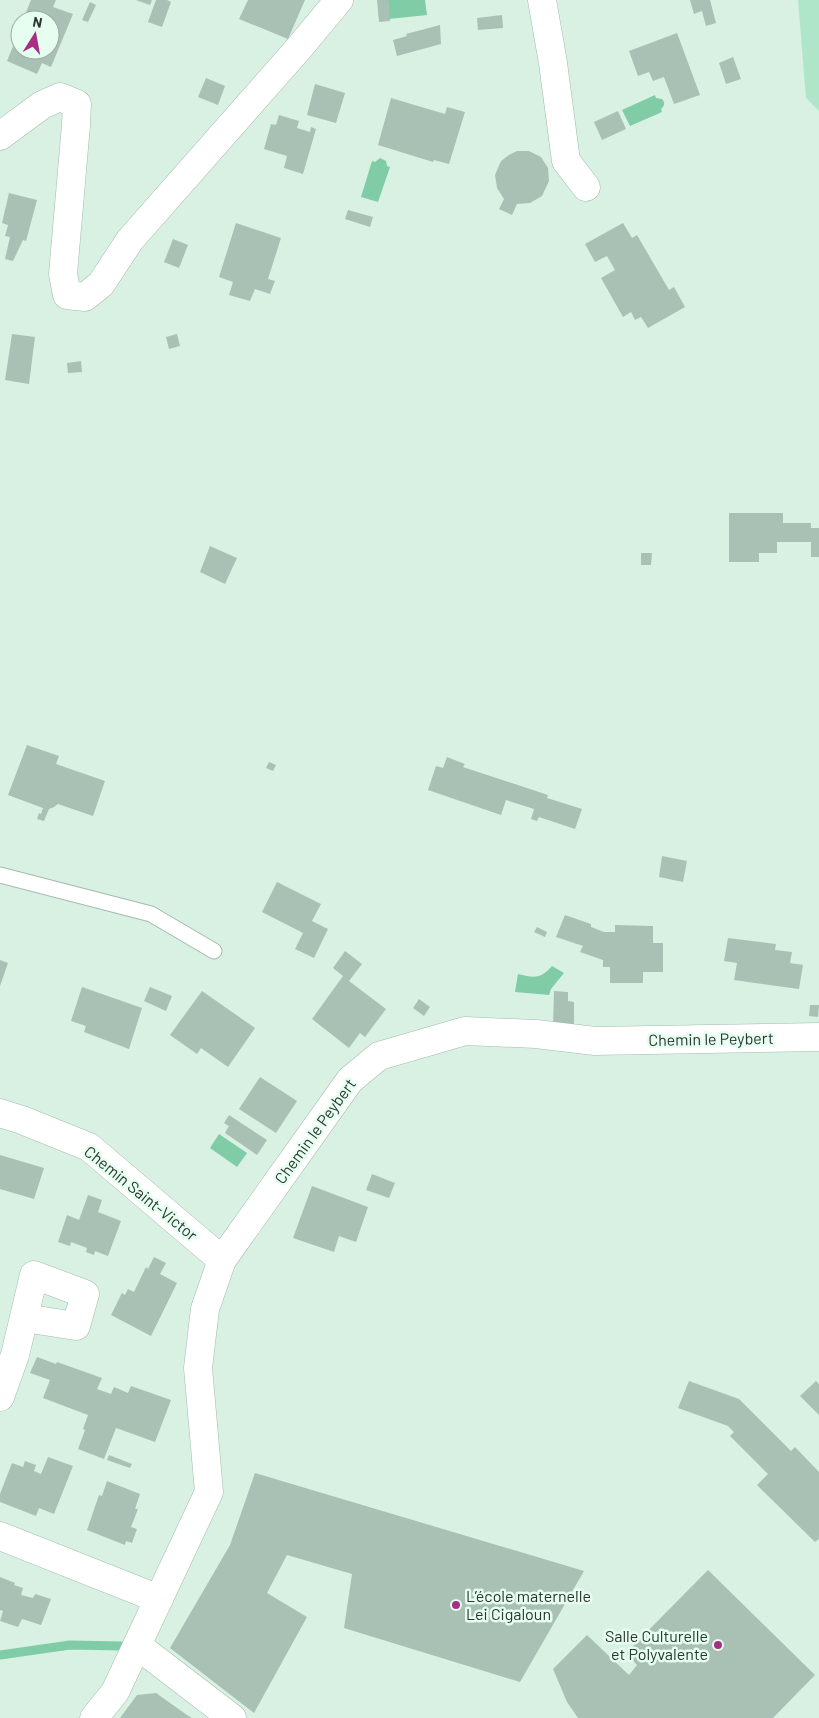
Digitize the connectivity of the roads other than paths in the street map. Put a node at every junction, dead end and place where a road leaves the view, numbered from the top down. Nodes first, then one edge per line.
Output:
1 (339, 0) edge
2 (542, 0) edge
3 (0, 136) edge
4 (586, 187) dead end
5 (0, 875) edge
6 (214, 951) dead end
7 (819, 1037) edge
8 (0, 1113) edge
9 (222, 1260) junction
10 (24, 1318) dead end
11 (0, 1397) edge
12 (0, 1536) edge
13 (159, 1599) junction
14 (138, 1646) junction
15 (94, 1718) edge
16 (232, 1718) edge

1 - 3 street
2 - 4 street
5 - 6 lane
7 - 9 street, Chemin le Peybert
8 - 9 street, Chemin Saint-Victor
9 - 13 street, Chemin le Peybert
10 - 11 street
12 - 13 street
13 - 14 street, Chemin le Peybert
14 - 15 street, Chemin le Peybert
14 - 16 street

